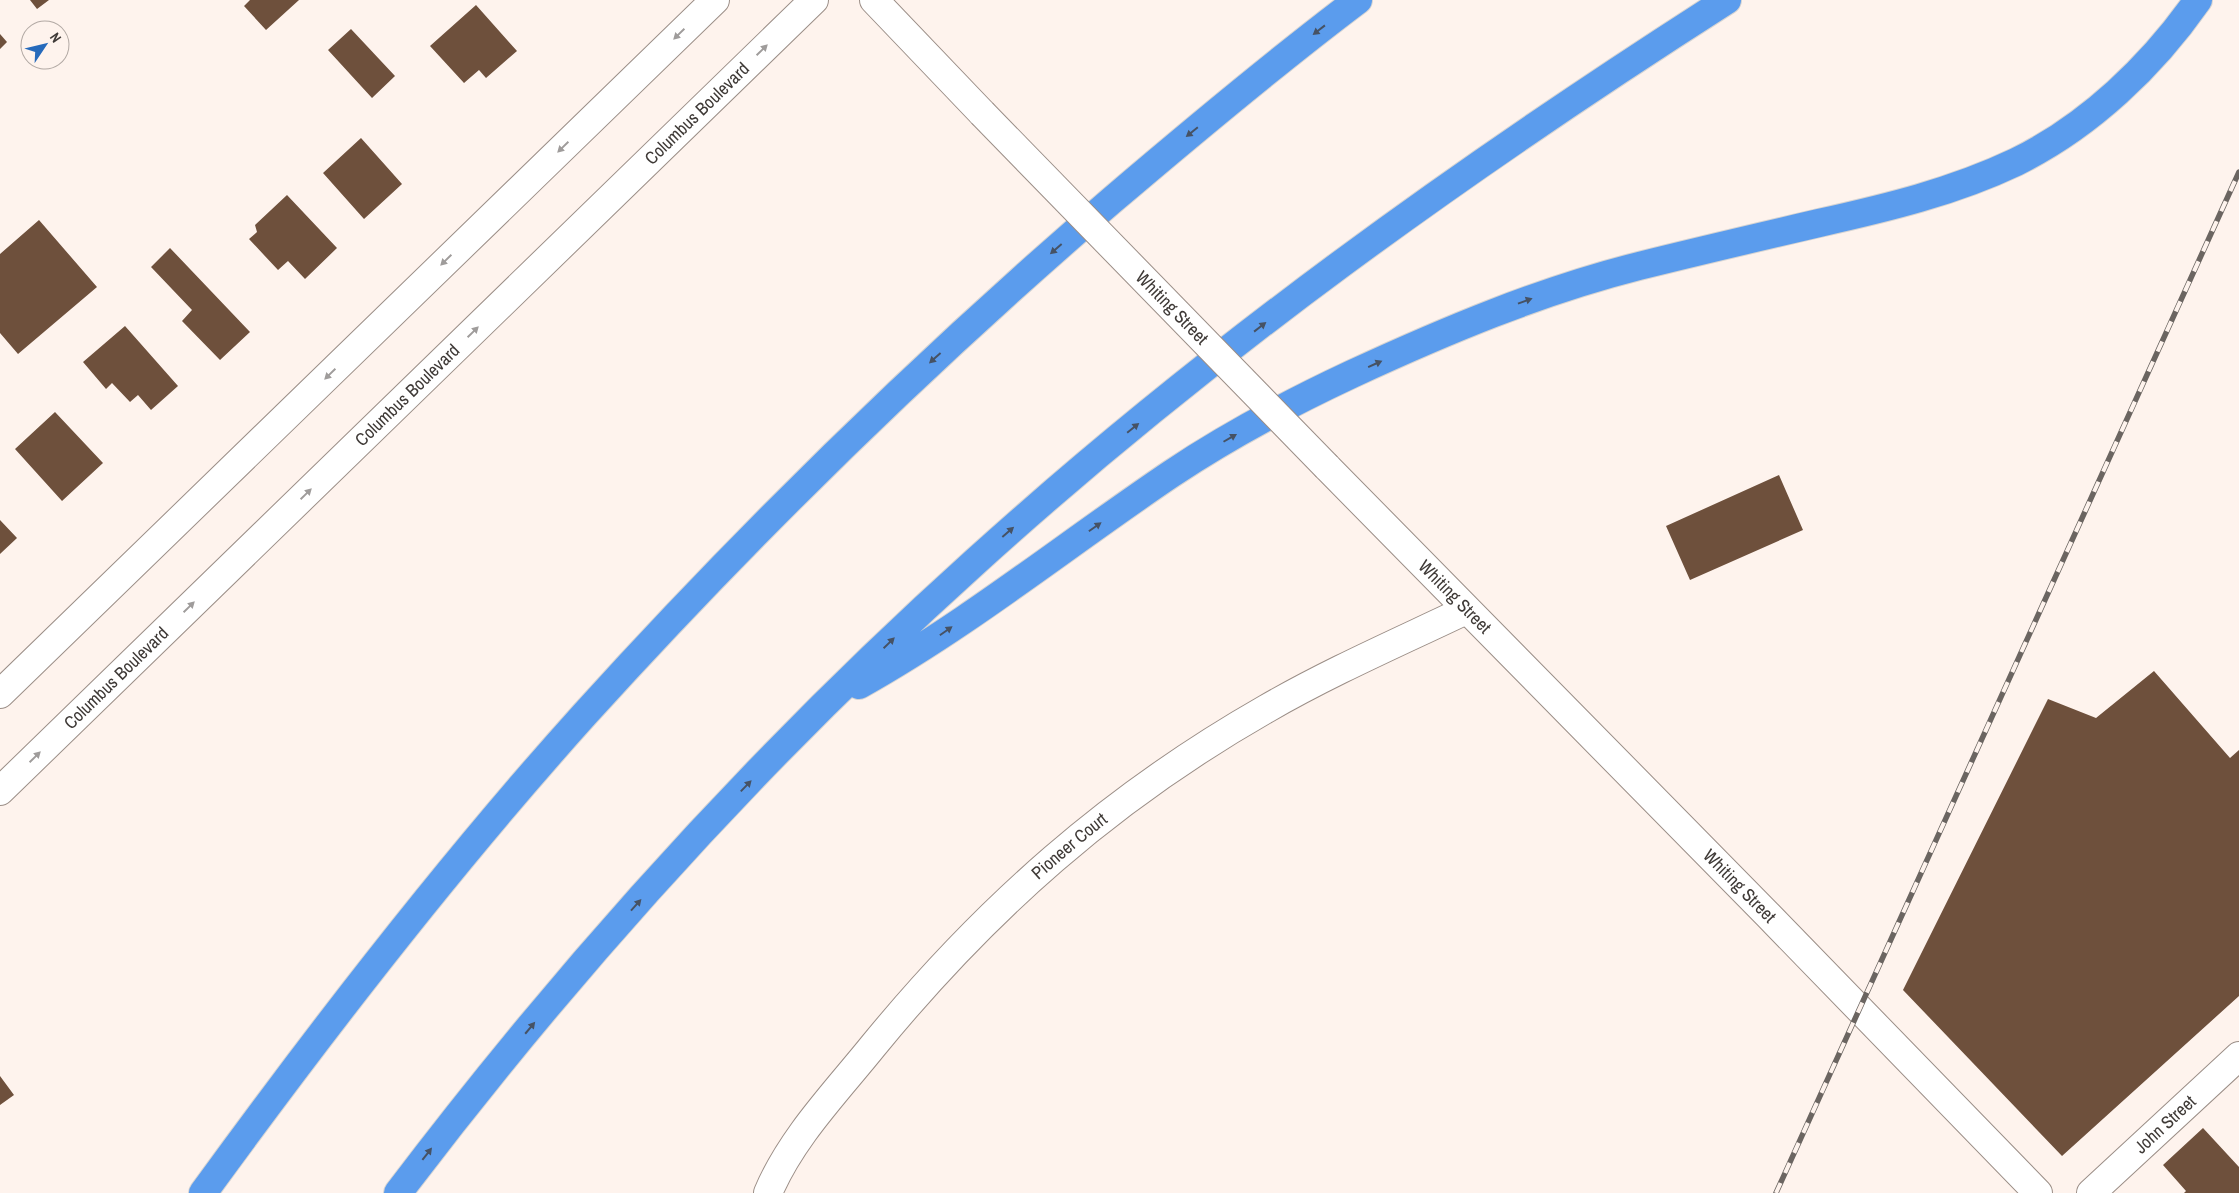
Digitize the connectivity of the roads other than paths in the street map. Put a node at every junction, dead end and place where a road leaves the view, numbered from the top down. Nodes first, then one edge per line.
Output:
1 (714, 0) edge
2 (814, 0) edge
3 (874, 0) edge
4 (1358, 0) edge
5 (1727, 0) edge
6 (2198, 0) edge
7 (1466, 610) junction
8 (0, 694) edge
9 (829, 701) junction
10 (0, 791) edge
11 (2239, 1056) edge
12 (203, 1193) edge
13 (398, 1193) edge
14 (768, 1193) edge
15 (2038, 1193) edge
16 (2091, 1193) edge

1 -> 8 street
10 -> 2 street, Columbus Boulevard
3 - 7 street, Whiting Street, bridge
4 -> 12 highway
9 -> 5 highway
9 -> 6 highway
7 - 14 street, Pioneer Court
7 - 15 street, Whiting Street
13 -> 9 highway
11 - 16 street, John Street

